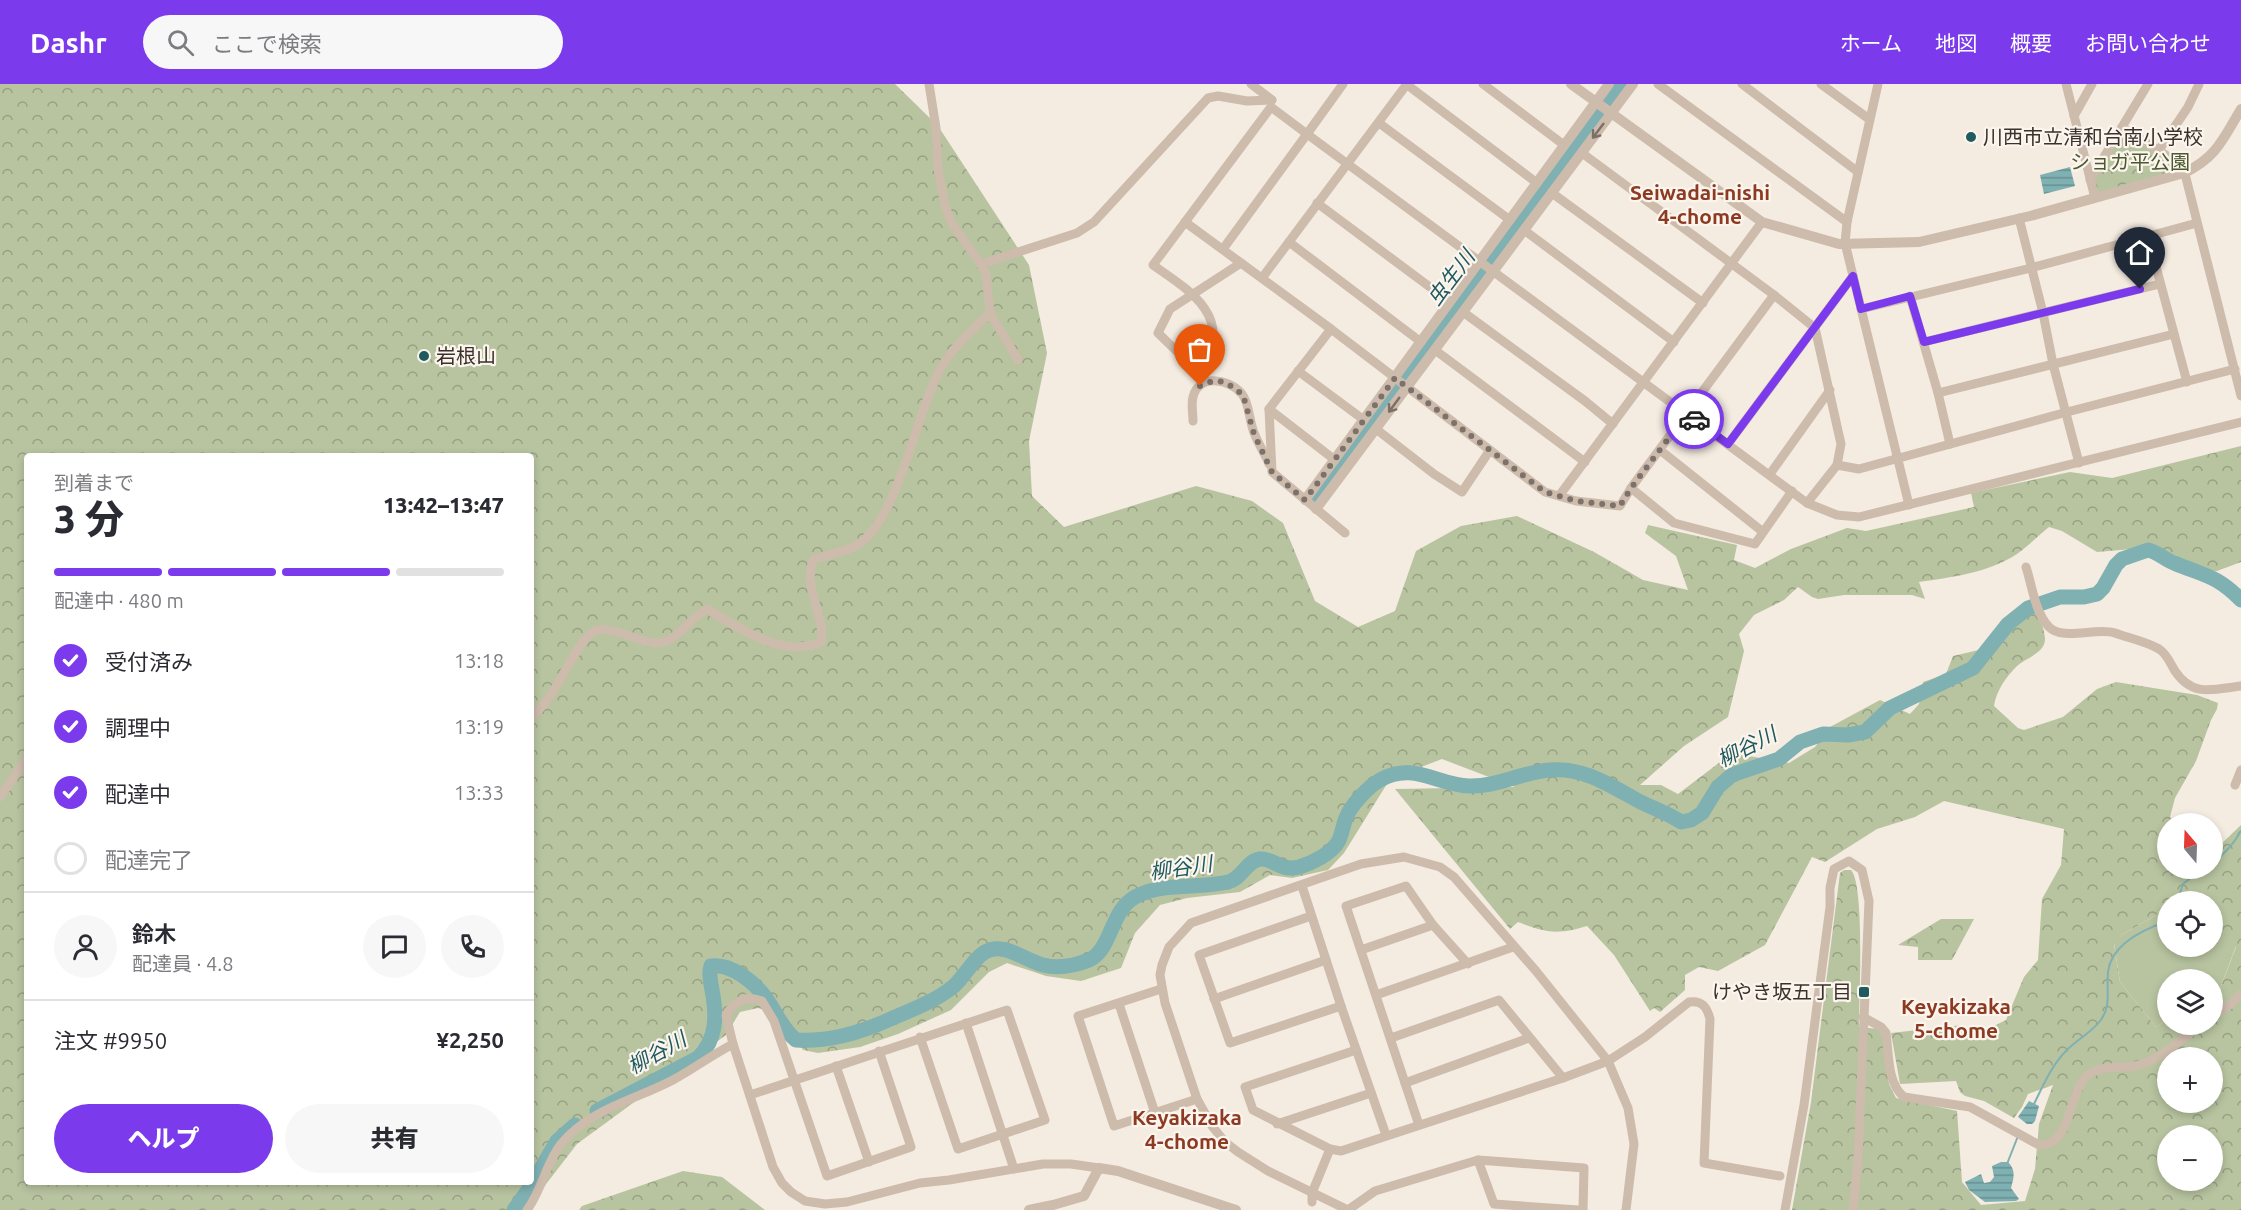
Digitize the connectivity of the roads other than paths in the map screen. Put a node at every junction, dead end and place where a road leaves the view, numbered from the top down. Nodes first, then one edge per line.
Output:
1 (929, 84) edge
2 (1251, 84) edge
3 (1343, 84) edge
4 (1406, 84) edge
5 (1483, 84) edge
6 (1571, 84) edge
7 (1609, 84) edge
8 (1633, 84) edge
9 (1658, 84) edge
10 (1742, 84) edge
11 (1821, 84) edge
12 (1878, 84) edge
13 (2066, 84) edge
14 (2092, 84) edge
15 (2148, 84) edge
16 (2199, 84) edge
17 (1596, 102) junction
18 (2241, 109) edge
19 (1611, 114) junction
20 (2074, 116) junction
21 (1869, 119) junction
22 (1379, 123) junction
23 (2122, 127) junction
24 (1306, 134) junction
25 (1564, 145) junction
26 (2159, 150) junction
27 (1582, 153) junction
28 (1348, 163) junction
29 (1858, 172) junction
30 (2184, 172) junction
31 (2090, 180) junction
32 (1537, 183) junction
33 (1552, 193) junction
34 (2095, 198) junction
35 (1317, 203) junction
36 (2019, 218) junction
37 (1510, 220) junction
38 (1185, 222) junction
39 (1762, 222) junction
40 (1847, 222) junction
41 (2197, 223) junction
42 (1524, 230) junction
43 (2148, 237) junction
44 (1289, 242) junction
45 (1845, 243) junction
46 (1223, 249) junction
47 (1479, 261) junction
48 (1242, 262) junction
49 (981, 264) junction
50 (1731, 264) junction
51 (2031, 268) junction
52 (1494, 272) junction
53 (1853, 276) junction
54 (1262, 278) junction
55 (2160, 284) junction
56 (1193, 294) junction
57 (1774, 295) junction
58 (1910, 296) junction
59 (1450, 302) junction
60 (1703, 303) junction
61 (1861, 309) junction
62 (1463, 312) junction
63 (990, 313) junction
64 (2043, 314) junction
65 (1815, 328) junction
66 (1331, 330) junction
67 (2174, 334) junction
68 (1421, 342) junction
69 (1674, 342) junction
70 (1924, 342) junction
71 (1435, 350) junction
72 (1018, 360) dead end
73 (2053, 364) junction
74 (2235, 369) junction
75 (1298, 371) junction
76 (1395, 378) junction
77 (1644, 382) junction
78 (2187, 382) junction
79 (1407, 387) junction
80 (1830, 390) junction
81 (1938, 393) junction
82 (2241, 396) edge
83 (1269, 409) junction
84 (2067, 412) junction
85 (1687, 414) junction
86 (1364, 420) junction
87 (1193, 421) dead end
88 (2241, 422) edge
89 (1613, 424) junction
90 (1376, 429) junction
91 (1728, 444) junction
92 (1950, 444) junction
93 (1490, 450) junction
94 (1660, 450) junction
95 (1899, 459) junction
96 (1335, 460) junction
97 (1585, 462) junction
98 (2079, 463) junction
99 (1837, 465) junction
100 (1272, 472) junction
101 (1770, 474) junction
102 (1631, 488) junction
103 (1792, 490) junction
104 (1559, 496) junction
105 (1305, 500) junction
106 (1807, 503) junction
107 (1909, 505) junction
108 (1316, 509) junction
109 (1763, 532) junction
110 (1345, 533) dead end
111 (2026, 567) dead end
112 (2241, 686) edge
113 (534, 713) edge
114 (24, 762) edge
115 (2241, 770) edge
116 (2235, 785) dead end
117 (0, 797) edge
118 (1302, 886) junction
119 (1311, 916) junction
120 (1433, 925) junction
121 (1513, 947) junction
122 (1361, 950) junction
123 (1326, 960) junction
124 (1468, 964) junction
125 (1161, 989) junction
126 (2241, 994) edge
127 (1376, 995) junction
128 (1214, 999) junction
129 (1119, 1004) junction
130 (1341, 1006) junction
131 (2223, 1010) edge
132 (1863, 1017) junction
133 (966, 1023) junction
134 (2188, 1035) edge
135 (921, 1037) junction
136 (1391, 1038) junction
137 (1529, 1038) junction
138 (733, 1044) junction
139 (1356, 1050) junction
140 (879, 1051) junction
141 (1608, 1061) junction
142 (836, 1066) junction
143 (1563, 1078) junction
144 (794, 1079) junction
145 (1406, 1083) junction
146 (1371, 1093) junction
147 (750, 1095) junction
148 (1197, 1099) junction
149 (1155, 1113) junction
150 (1277, 1124) junction
151 (1419, 1125) junction
152 (1003, 1134) junction
153 (1386, 1135) junction
154 (1330, 1149) junction
155 (1478, 1160) junction
156 (869, 1162) junction
157 (1099, 1168) junction
158 (1014, 1169) junction
159 (1780, 1176) dead end
160 (1312, 1198) junction
161 (528, 1210) edge
162 (1029, 1210) edge
163 (1236, 1210) edge
164 (1348, 1210) edge
165 (1578, 1210) edge
166 (1582, 1210) edge
167 (1626, 1210) edge
168 (1785, 1210) edge
169 (1853, 1210) edge

1 - 49 street
2 - 49 street
3 - 24 street
4 - 22 street
4 - 32 street
5 - 25 street
6 - 17 street
7 - 17 street
8 - 19 street
9 - 40 street
10 - 29 street
11 - 21 street
12 - 21 street
13 - 20 street
14 - 20 street
15 - 23 street
16 - 26 street
17 - 19 street
17 - 25 street
18 - 30 street
19 -> 27 street
19 - 39 street
20 - 31 street
21 - 29 street
22 - 28 street
22 - 37 street
23 - 26 street
23 - 31 street
24 - 28 street
24 - 38 street
24 - 46 street
25 - 32 street
26 - 30 street
27 - 33 street
27 - 50 street
28 - 35 street
28 - 47 street
29 - 40 street
30 - 34 street
30 - 41 street
31 - 34 street
32 - 37 street
33 - 42 street
33 - 60 street
34 - 36 street
35 - 44 street
35 - 59 street
36 - 45 street
36 - 51 street
37 - 47 street
38 - 46 street
38 - 56 street
39 - 45 street
39 - 50 street
40 - 45 street
41 - 43 street
41 - 74 street
42 - 52 street
42 - 69 street
43 - 51 street
43 - 55 street
44 - 54 street
44 - 68 street
45 - 53 street
46 - 48 street
47 - 52 street
47 - 59 street
48 - 54 street
48 - 56 street
49 - 63 street
50 - 57 street
50 - 60 street
51 - 58 street
51 - 64 street
52 - 62 street
52 - 77 street
53 - 61 street
53 - 65 street
54 - 66 street
55 - 64 street
55 - 67 street
56 - 56 street
57 - 65 street
57 - 85 street
58 - 61 street
58 - 70 street
59 - 68 street
60 - 69 street
61 - 95 street
62 - 71 street
62 - 89 street
63 - 72 street
63 - 113 street
64 - 70 street
64 - 73 street
65 - 80 street
65 - 91 street
66 - 75 street
66 - 76 street
67 - 73 street
67 - 78 street
68 - 76 street
69 - 77 street
70 - 81 street
71 - 79 street
71 - 97 street
73 - 81 street
73 - 84 street
74 - 78 street
74 - 82 street
75 - 83 street
75 - 86 street
76 - 79 street
76 - 86 street
77 - 85 street
77 - 89 street
78 - 84 street
79 -> 90 street
79 - 93 street
80 - 99 street
80 - 101 street
81 - 92 street
83 - 96 street
83 - 100 street
84 - 92 street
84 - 98 street
85 - 91 street
85 - 94 street
86 - 96 street
87 - 100 street
88 - 98 street
89 - 97 street
90 - 93 street
90 - 108 street
91 - 101 street
92 - 95 street
93 - 104 street
94 - 102 street
94 - 109 street
95 - 99 street
95 - 107 street
96 - 105 street
97 - 104 street
98 - 107 street
99 - 106 street
100 - 105 street
101 - 103 street
102 - 104 street
102 - 109 street
103 - 106 street
103 - 109 street
105 - 108 street
106 - 107 street
108 - 110 street
111 - 112 street
114 - 117 street
115 - 116 street
118 - 119 street
118 - 121 street
118 - 125 street
119 - 123 street
119 - 128 street
120 - 122 street
120 - 122 street
120 - 124 street
121 - 124 street
121 - 141 street
122 - 127 street
123 - 128 street
123 - 130 street
124 - 127 street
125 - 129 street
125 - 148 street
126 - 131 street
127 - 136 street
128 - 130 street
129 - 149 street
129 - 149 street
130 - 139 street
132 - 134 street
132 - 168 street
132 - 169 street
133 - 135 street
133 - 152 street
133 - 152 street
135 - 140 street
135 - 152 street
136 - 137 street
136 - 145 street
137 - 143 street
137 - 145 street
138 - 144 street
138 - 147 street
138 - 161 street
139 - 146 street
139 - 150 street
140 - 142 street
140 - 156 street
141 - 143 street
141 - 159 street
141 - 167 street
142 - 144 street
142 - 156 street
143 - 151 street
144 - 147 street
144 - 156 street
145 - 151 street
146 - 150 street
146 - 153 street
147 - 158 street
148 - 149 street
148 - 160 street
150 - 154 street
151 - 153 street
152 - 158 street
153 - 154 street
154 - 160 street
155 - 164 street
155 - 165 street
155 - 166 street
157 - 158 street
157 - 162 street
157 - 163 street
160 - 164 street

